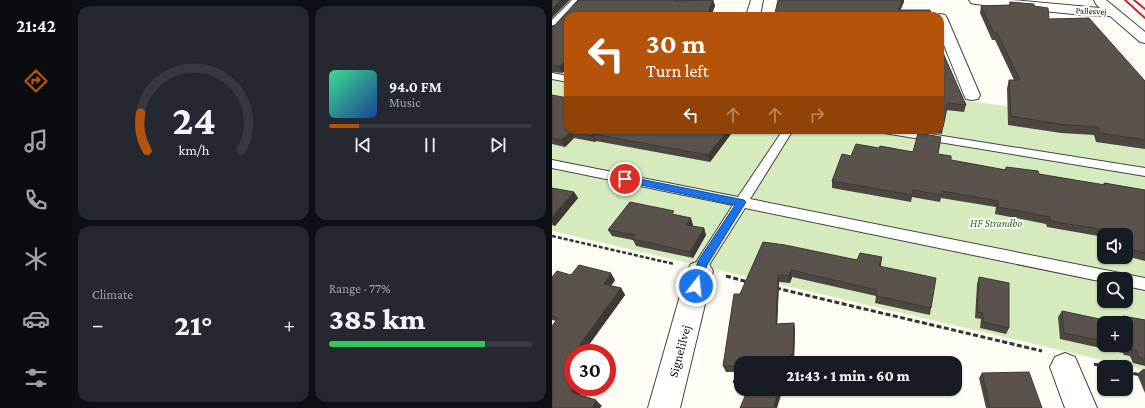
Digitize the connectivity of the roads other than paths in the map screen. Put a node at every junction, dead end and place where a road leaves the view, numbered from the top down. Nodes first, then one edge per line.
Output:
1 (579, 0) edge
2 (757, 0) edge
3 (975, 0) edge
4 (1099, 0) edge
5 (567, 12) edge
6 (754, 12) edge
7 (1111, 12) junction
8 (564, 16) edge
9 (944, 27) edge
10 (552, 28) edge
11 (1145, 39) edge
12 (552, 76) edge
13 (564, 78) edge
14 (972, 95) dead end
15 (785, 134) edge
16 (909, 134) edge
17 (552, 164) edge
18 (1145, 172) edge
19 (741, 202) junction
20 (700, 271) joint
21 (1097, 274) edge
22 (1133, 281) edge
23 (1145, 284) edge
24 (1067, 361) road end
25 (664, 408) edge
26 (1082, 408) edge

1 - 5 street
2 - 6 street
3 - 7 street, Pallesvej
4 - 7 street
7 - 11 street
8 - 10 street
9 - 14 street
12 - 13 lane
15 - 19 lane
16 - 18 lane
17 - 19 lane
19 - 20 lane
19 - 21 lane
20 - 25 street, Signelilvej
22 - 23 lane
24 - 26 street

